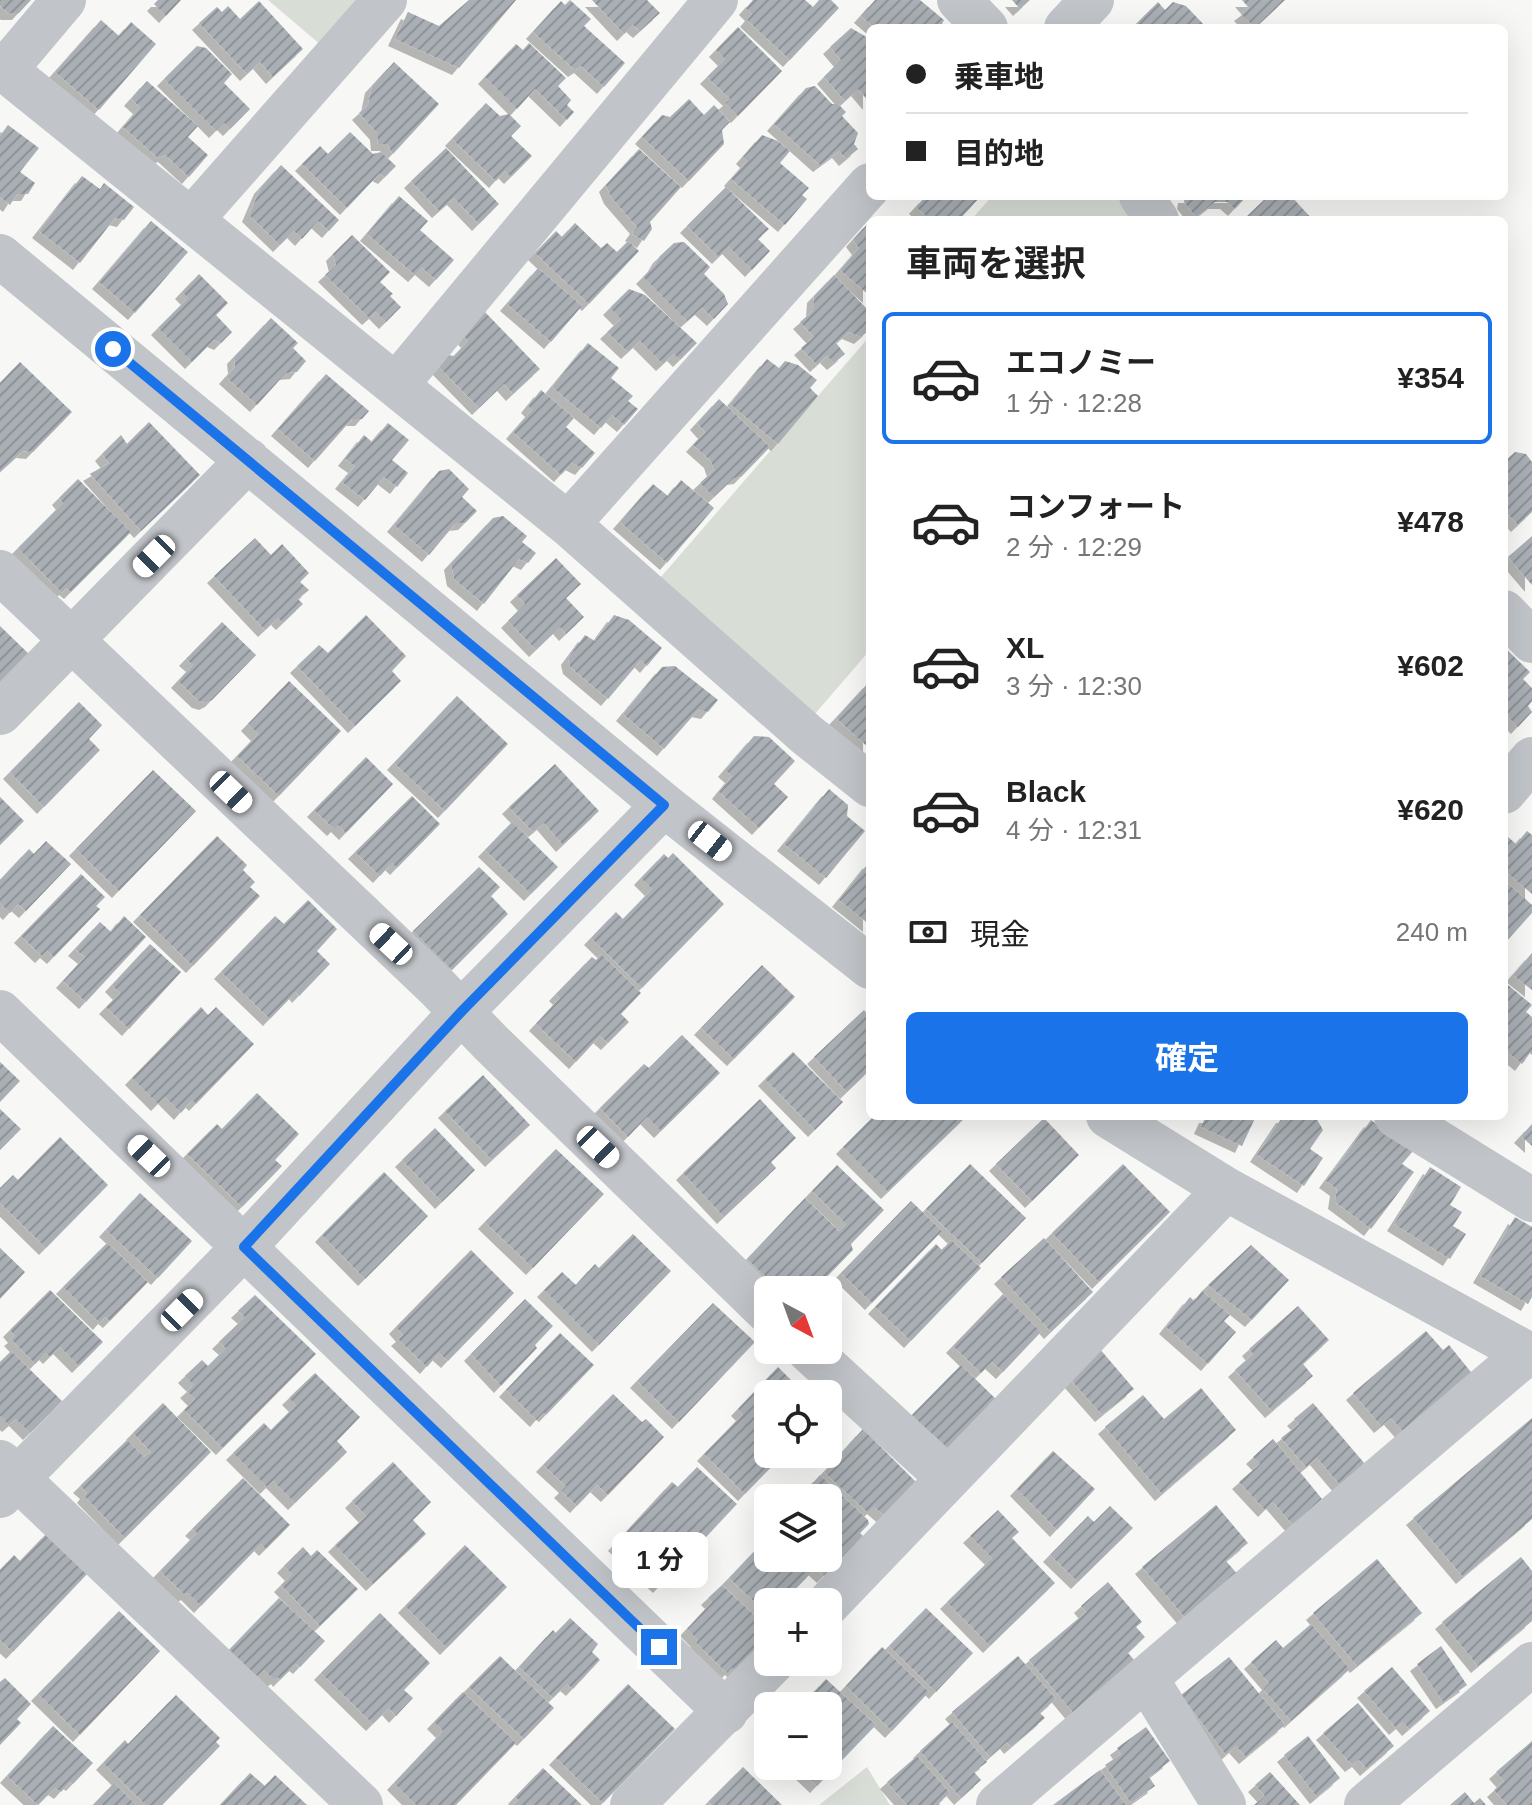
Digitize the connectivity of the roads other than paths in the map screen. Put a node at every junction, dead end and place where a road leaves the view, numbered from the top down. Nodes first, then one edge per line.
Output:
1 (64, 0) edge
2 (385, 0) edge
3 (716, 0) edge
4 (959, 0) edge
5 (1092, 0) edge
6 (982, 24) edge
7 (1070, 24) edge
8 (866, 189) edge
9 (192, 219) junction
10 (0, 256) edge
11 (397, 384) junction
12 (248, 460) junction
13 (568, 524) junction
14 (0, 572) edge
15 (1508, 616) edge
16 (70, 640) junction
17 (1532, 641) edge
18 (0, 713) edge
19 (1532, 759) edge
20 (866, 782) edge
21 (1508, 787) edge
22 (664, 805) junction
23 (866, 964) edge
24 (462, 1011) junction
25 (0, 1012) edge
26 (1114, 1120) edge
27 (1402, 1120) edge
28 (1226, 1189) junction
29 (1532, 1200) edge
30 (244, 1247) junction
31 (754, 1298) edge
32 (1529, 1355) edge
33 (823, 1364) edge
34 (5, 1478) edge
35 (948, 1478) junction
36 (842, 1589) edge
37 (1532, 1664) edge
38 (760, 1676) edge
39 (1146, 1678) junction
40 (726, 1712) junction
41 (361, 1805) edge
42 (632, 1805) edge
43 (998, 1805) edge
44 (1224, 1805) edge
45 (1366, 1805) edge

1 - 9 street
2 - 9 street
3 - 11 street
4 - 6 street
5 - 7 street
8 - 13 street
9 - 11 street
10 - 12 street
11 - 13 street
12 - 16 street
12 - 22 street
13 - 20 street
14 - 16 street
15 - 17 street
16 - 18 street
16 - 24 street
19 - 21 street
22 - 23 street
22 - 24 street
24 - 30 street
24 - 31 street
25 - 30 street
26 - 28 street
27 - 29 street
28 - 32 street
28 - 35 street
30 - 34 street
30 - 40 street
32 - 39 street
33 - 35 street
34 - 41 street
35 - 36 street
37 - 45 street
38 - 40 street
39 - 43 street
39 - 44 street
40 - 42 street

